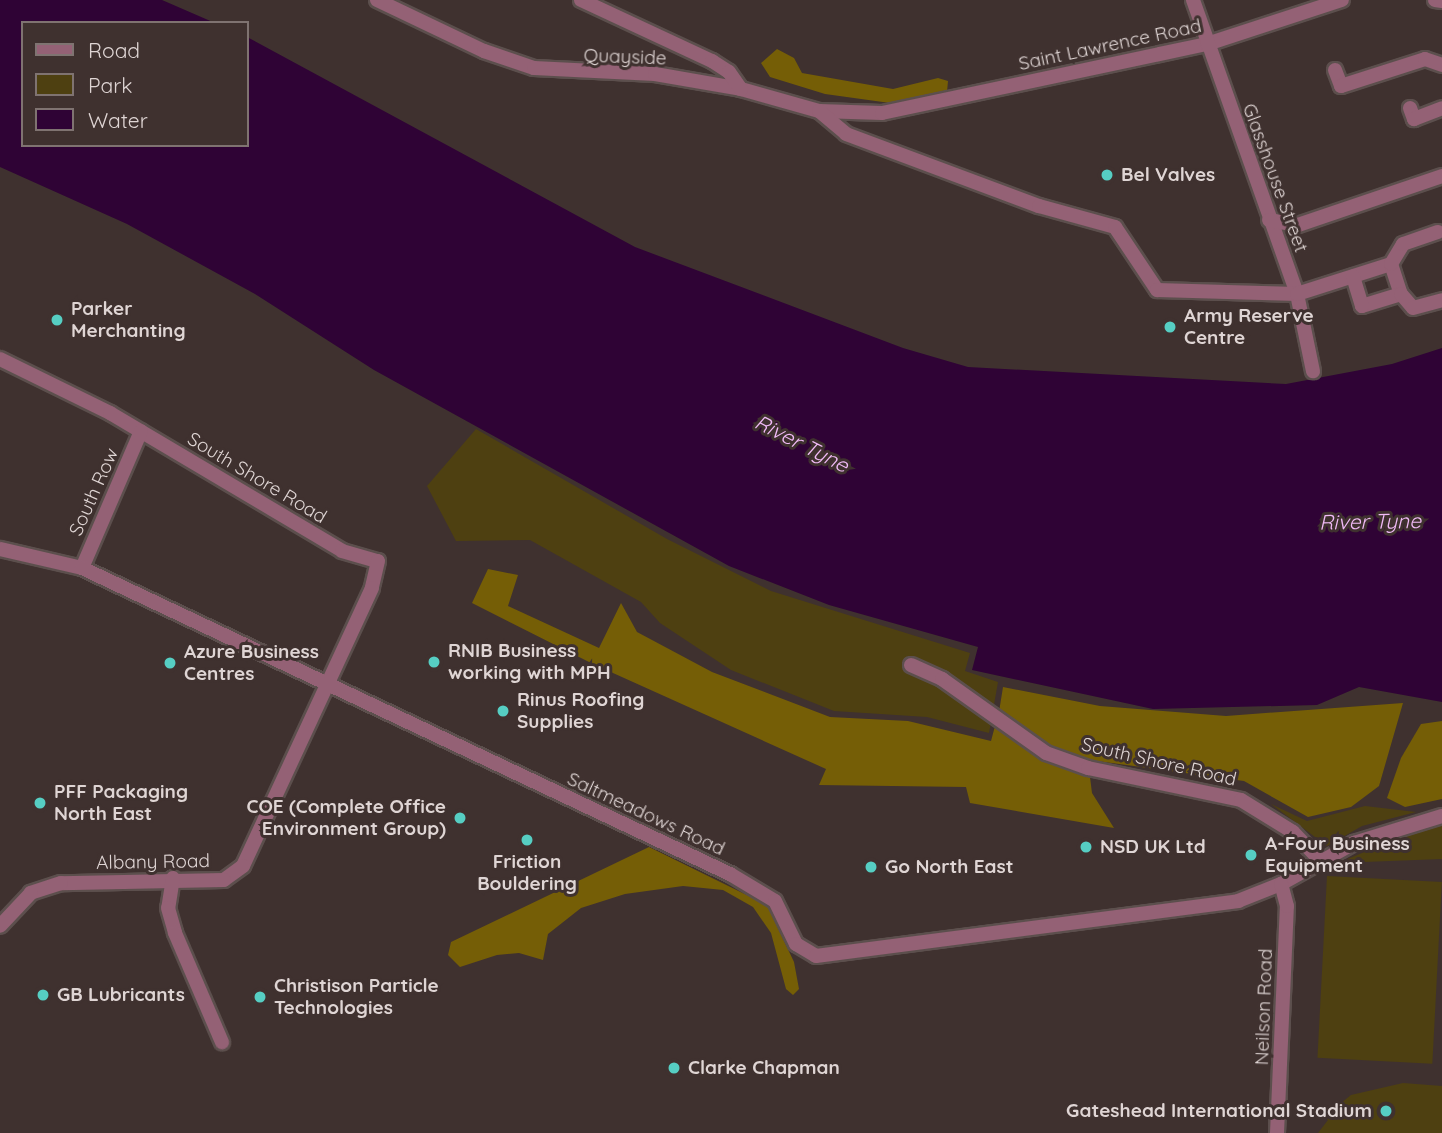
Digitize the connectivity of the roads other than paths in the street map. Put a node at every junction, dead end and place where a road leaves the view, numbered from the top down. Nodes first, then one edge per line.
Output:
1 (377, 0) edge
2 (581, 0) edge
3 (1193, 0) edge
4 (1342, 0) edge
5 (1435, 0) edge
6 (1442, 1) edge
7 (1207, 44) junction
8 (1442, 65) edge
9 (1335, 70) dead end
10 (741, 89) junction
11 (1410, 108) dead end
12 (818, 111) junction
13 (1441, 111) edge
14 (882, 113) joint
15 (1442, 176) edge
16 (1269, 220) junction
17 (1438, 232) dead end
18 (1391, 264) junction
19 (1353, 276) junction
20 (1297, 294) junction
21 (1401, 294) junction
22 (1442, 300) edge
23 (0, 359) edge
24 (1313, 371) dead end
25 (141, 431) junction
26 (0, 549) edge
27 (82, 568) junction
28 (911, 665) dead end
29 (327, 684) junction
30 (1442, 816) edge
31 (1321, 861) junction
32 (173, 878) junction
33 (1281, 884) junction
34 (0, 926) edge
35 (222, 1042) dead end
36 (1277, 1133) edge

1 - 10 street, Quayside
2 - 10 street
3 - 7 street, Glasshouse Street
4 - 7 street, Saint Lawrence Road
5 - 6 street
7 - 14 street, Saint Lawrence Road
7 - 16 street, Glasshouse Street
8 - 9 street
10 - 12 street, Quayside
11 - 13 street
12 - 14 street, Quayside
12 - 20 street
15 - 16 street
16 - 20 street, Glasshouse Street
17 - 18 street
18 - 19 street
18 - 21 street
19 - 20 street
19 - 21 street
20 - 24 street, Glasshouse Street
21 - 22 street
23 - 25 street, South Shore Road
25 - 27 street, South Row
25 - 29 street, South Shore Road
26 - 27 street, Saltmeadows Road
27 - 29 street, Saltmeadows Road
28 - 31 street, South Shore Road
29 - 32 street, Albany Road
29 - 33 street, Saltmeadows Road
30 - 31 street, Saltmeadows Road
31 - 33 street, Saltmeadows Road
32 - 34 street, Albany Road
32 - 35 street
33 - 36 street, Neilson Road

